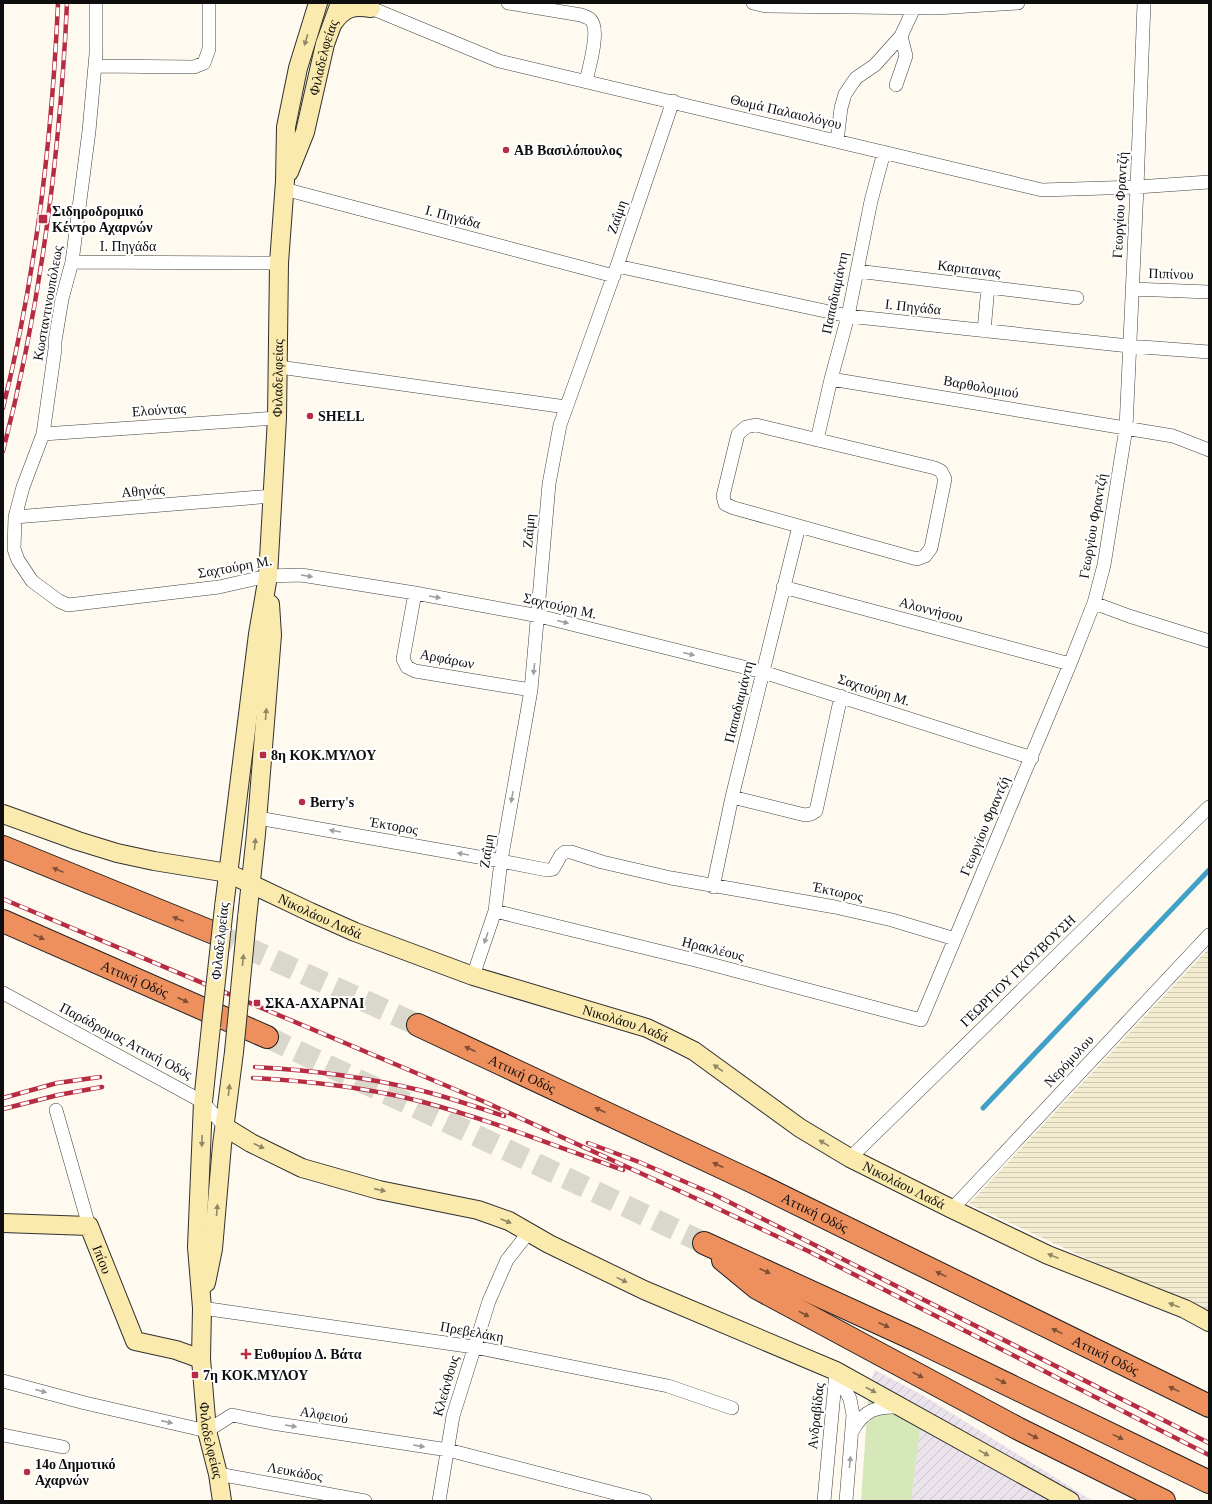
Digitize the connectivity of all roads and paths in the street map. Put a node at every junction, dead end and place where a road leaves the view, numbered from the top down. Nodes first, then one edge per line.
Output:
1 (96, 3) edge
2 (208, 3) edge
3 (318, 3) edge
4 (340, 3) edge
5 (508, 3) edge
6 (753, 3) edge
7 (1018, 3) edge
8 (1144, 3) edge
9 (371, 5) edge
10 (914, 8) junction
11 (330, 27) junction
12 (901, 36) junction
13 (94, 66) junction
14 (586, 81) junction
15 (896, 85) dead end
16 (674, 101) junction
17 (838, 141) junction
18 (884, 152) junction
19 (1209, 182) edge
20 (284, 185) junction
21 (1137, 187) junction
22 (72, 262) junction
23 (279, 263) junction
24 (615, 271) junction
25 (857, 271) junction
26 (988, 287) junction
27 (1132, 289) junction
28 (1209, 292) edge
29 (1077, 298) dead end
30 (848, 316) junction
31 (984, 331) junction
32 (1129, 346) junction
33 (1209, 352) edge
34 (279, 367) junction
35 (831, 378) junction
36 (566, 408) junction
37 (277, 418) junction
38 (1126, 428) junction
39 (43, 434) junction
40 (817, 440) junction
41 (1209, 450) edge
42 (274, 496) junction
43 (15, 517) junction
44 (799, 526) junction
45 (268, 576) junction
46 (783, 587) junction
47 (415, 593) junction
48 (1094, 603) junction
49 (68, 605) joint
50 (539, 616) junction
51 (1209, 641) edge
52 (1070, 664) junction
53 (763, 672) junction
54 (531, 690) junction
55 (841, 696) junction
56 (1032, 758) junction
57 (732, 797) junction
58 (1209, 807) edge
59 (3, 814) edge
60 (258, 818) junction
61 (3, 847) edge
62 (501, 861) junction
63 (228, 873) junction
64 (251, 883) junction
65 (713, 887) junction
66 (495, 911) junction
67 (3, 921) edge
68 (214, 933) tunnel mouth
69 (1209, 935) edge
70 (954, 939) junction
71 (473, 976) junction
72 (3, 992) edge
73 (921, 1020) joint
74 (418, 1025) tunnel mouth
75 (267, 1037) tunnel mouth
76 (203, 1102) junction
77 (56, 1110) dead end
78 (225, 1127) junction
79 (850, 1158) junction
80 (952, 1209) junction
81 (3, 1223) edge
82 (89, 1226) junction
83 (529, 1232) junction
84 (202, 1308) junction
85 (1209, 1322) edge
86 (474, 1347) junction
87 (201, 1359) junction
88 (836, 1371) junction
89 (3, 1381) edge
90 (1209, 1406) edge
91 (903, 1407) junction
92 (732, 1408) dead end
93 (853, 1430) junction
94 (208, 1431) junction
95 (3, 1435) edge
96 (63, 1447) dead end
97 (448, 1450) junction
98 (218, 1474) junction
99 (1209, 1482) edge
100 (222, 1501) edge
101 (365, 1501) edge
102 (439, 1501) edge
103 (645, 1501) edge
104 (824, 1501) edge
105 (846, 1501) edge
106 (1070, 1501) edge
107 (1164, 1501) edge

1 - 13 street, Κωσταντινουπόλεως
2 - 13 street
3 -> 20 street, Φιλαδελφείας
4 - 11 street, Φιλαδελφείας
5 - 14 street
6 - 10 street
7 - 10 street
8 - 21 street, Γεωργίου Φραντζή
9 - 11 street
9 - 14 street, Θωμά Παλαιολόγου
10 - 12 street
11 - 20 street, Φιλαδελφείας
12 - 15 street
12 - 17 street
13 - 22 street, Κωσταντινουπόλεως
14 - 16 street, Θωμά Παλαιολόγου
16 - 17 street, Θωμά Παλαιολόγου
16 - 24 street, Ζαΐμη
17 - 18 street, Θωμά Παλαιολόγου
18 - 21 street, Θωμά Παλαιολόγου
18 - 25 street, Παπαδιαμάντη
19 - 21 street, Θωμά Παλαιολόγου
20 - 23 street, Φιλαδελφείας
20 - 24 street, Ι. Πηγάδα
21 - 27 street, Γεωργίου Φραντζή
22 - 23 street, Ι. Πηγάδα
22 - 39 street, Κωσταντινουπόλεως
23 - 34 street, Φιλαδελφείας
24 - 30 street, Ι. Πηγάδα
24 - 36 street, Ζαΐμη
25 - 26 street, Καριταινας
25 - 30 street, Παπαδιαμάντη
26 - 29 street, Καριταινας
26 - 31 street
27 - 28 street, Πιπίνου
27 - 32 street, Γεωργίου Φραντζή
30 - 31 street, Ι. Πηγάδα
30 - 35 street, Παπαδιαμάντη
31 - 32 street, Ι. Πηγάδα
32 - 33 street, Ι. Πηγάδα
32 - 38 street, Γεωργίου Φραντζή
34 - 36 street
34 - 37 street, Φιλαδελφείας
35 - 38 street, Βαρθολομιού
35 - 40 street, Παπαδιαμάντη
36 - 50 street, Ζαΐμη
37 - 39 street, Ελούντας
37 - 42 street, Φιλαδελφείας
38 - 41 street
38 - 48 street, Γεωργίου Φραντζή
39 - 43 street, Κωσταντινουπόλεως
40 - 44 street
40 - 44 street
42 - 43 street, Αθηνάς
42 - 45 street, Φιλαδελφείας
43 - 49 street, Κωσταντινουπόλεως
44 - 46 street, Παπαδιαμάντη
45 -> 47 street, Σαχτούρη Μ.
45 - 49 street, Σαχτούρη Μ.
60 -> 45 street, Φιλαδελφείας
45 - 63 street, Φιλαδελφείας
46 - 52 street, Αλοννήσου
46 - 53 street, Παπαδιαμάντη
47 -> 50 street, Σαχτούρη Μ.
47 - 54 street, Αρφάρων
48 - 51 street
48 - 52 street, Γεωργίου Φραντζή
50 -> 53 street, Σαχτούρη Μ.
50 -> 54 street, Ζαΐμη
52 - 56 street, Γεωργίου Φραντζή
53 - 55 street, Σαχτούρη Μ.
53 - 57 street, Παπαδιαμάντη
54 -> 62 street, Ζαΐμη
55 - 56 street, Σαχτούρη Μ.
55 - 57 street
56 - 70 street, Γεωργίου Φραντζή
57 - 65 street, Παπαδιαμάντη
58 - 79 street, ΓΕΩΡΓΙΟΥ ΓΚΟΥΒΟΥΣΗ
59 - 63 street, Νικολάου Λαδά
62 -> 60 street, Έκτορος
64 -> 60 street, Φιλαδελφείας
68 -> 61 highway
62 - 65 street, Έκτορος
62 - 66 street, Ζαΐμη
63 - 64 street, Νικολάου Λαδά
63 - 76 street, Φιλαδελφείας, bridge
64 - 71 street, Νικολάου Λαδά
78 -> 64 street, Φιλαδελφείας, bridge
65 - 70 street, Έκτωρος
66 -> 71 street, Ζαΐμη
66 - 73 street, Ηρακλέους
67 -> 75 highway, Αττική Οδός
69 - 80 street, Νερόμυλου
70 - 73 street, Γεωργίου Φραντζή
79 -> 71 street, Νικολάου Λαδά
72 - 76 street, Παράδρομος Αττική Οδός
90 -> 74 highway, Αττική Οδός
76 - 78 street, Παράδρομος Αττική Οδός
76 -> 84 street, Φιλαδελφείας
77 - 82 street, Ιπίου
78 -> 83 street
84 -> 78 street, Φιλαδελφείας
79 - 80 street, Νικολάου Λαδά
85 -> 80 street, Νικολάου Λαδά
81 - 82 street
82 - 87 street, Ιπίου
83 - 86 street, Κλεάνθους
83 -> 88 street
84 - 86 street, Πρεβελάκη
84 - 87 street, Φιλαδελφείας
86 - 92 street, Πρεβελάκη
86 - 97 street, Κλεάνθους
87 - 94 street, Φιλαδελφείας
88 -> 91 street
88 - 93 street, Ανδραβίδας
88 - 104 street, Ανδραβίδας
89 -> 94 street
91 - 93 street
91 -> 106 street
105 -> 93 street, Ανδραβίδας
94 -> 97 street, Αλφειού
94 - 98 street, Φιλαδελφείας
95 - 96 street
97 - 102 street, Κλεάνθους
97 - 103 street, Αλφειού
98 - 100 street, Φιλαδελφείας
98 - 101 street, Λευκάδος
99 - 107 highway

